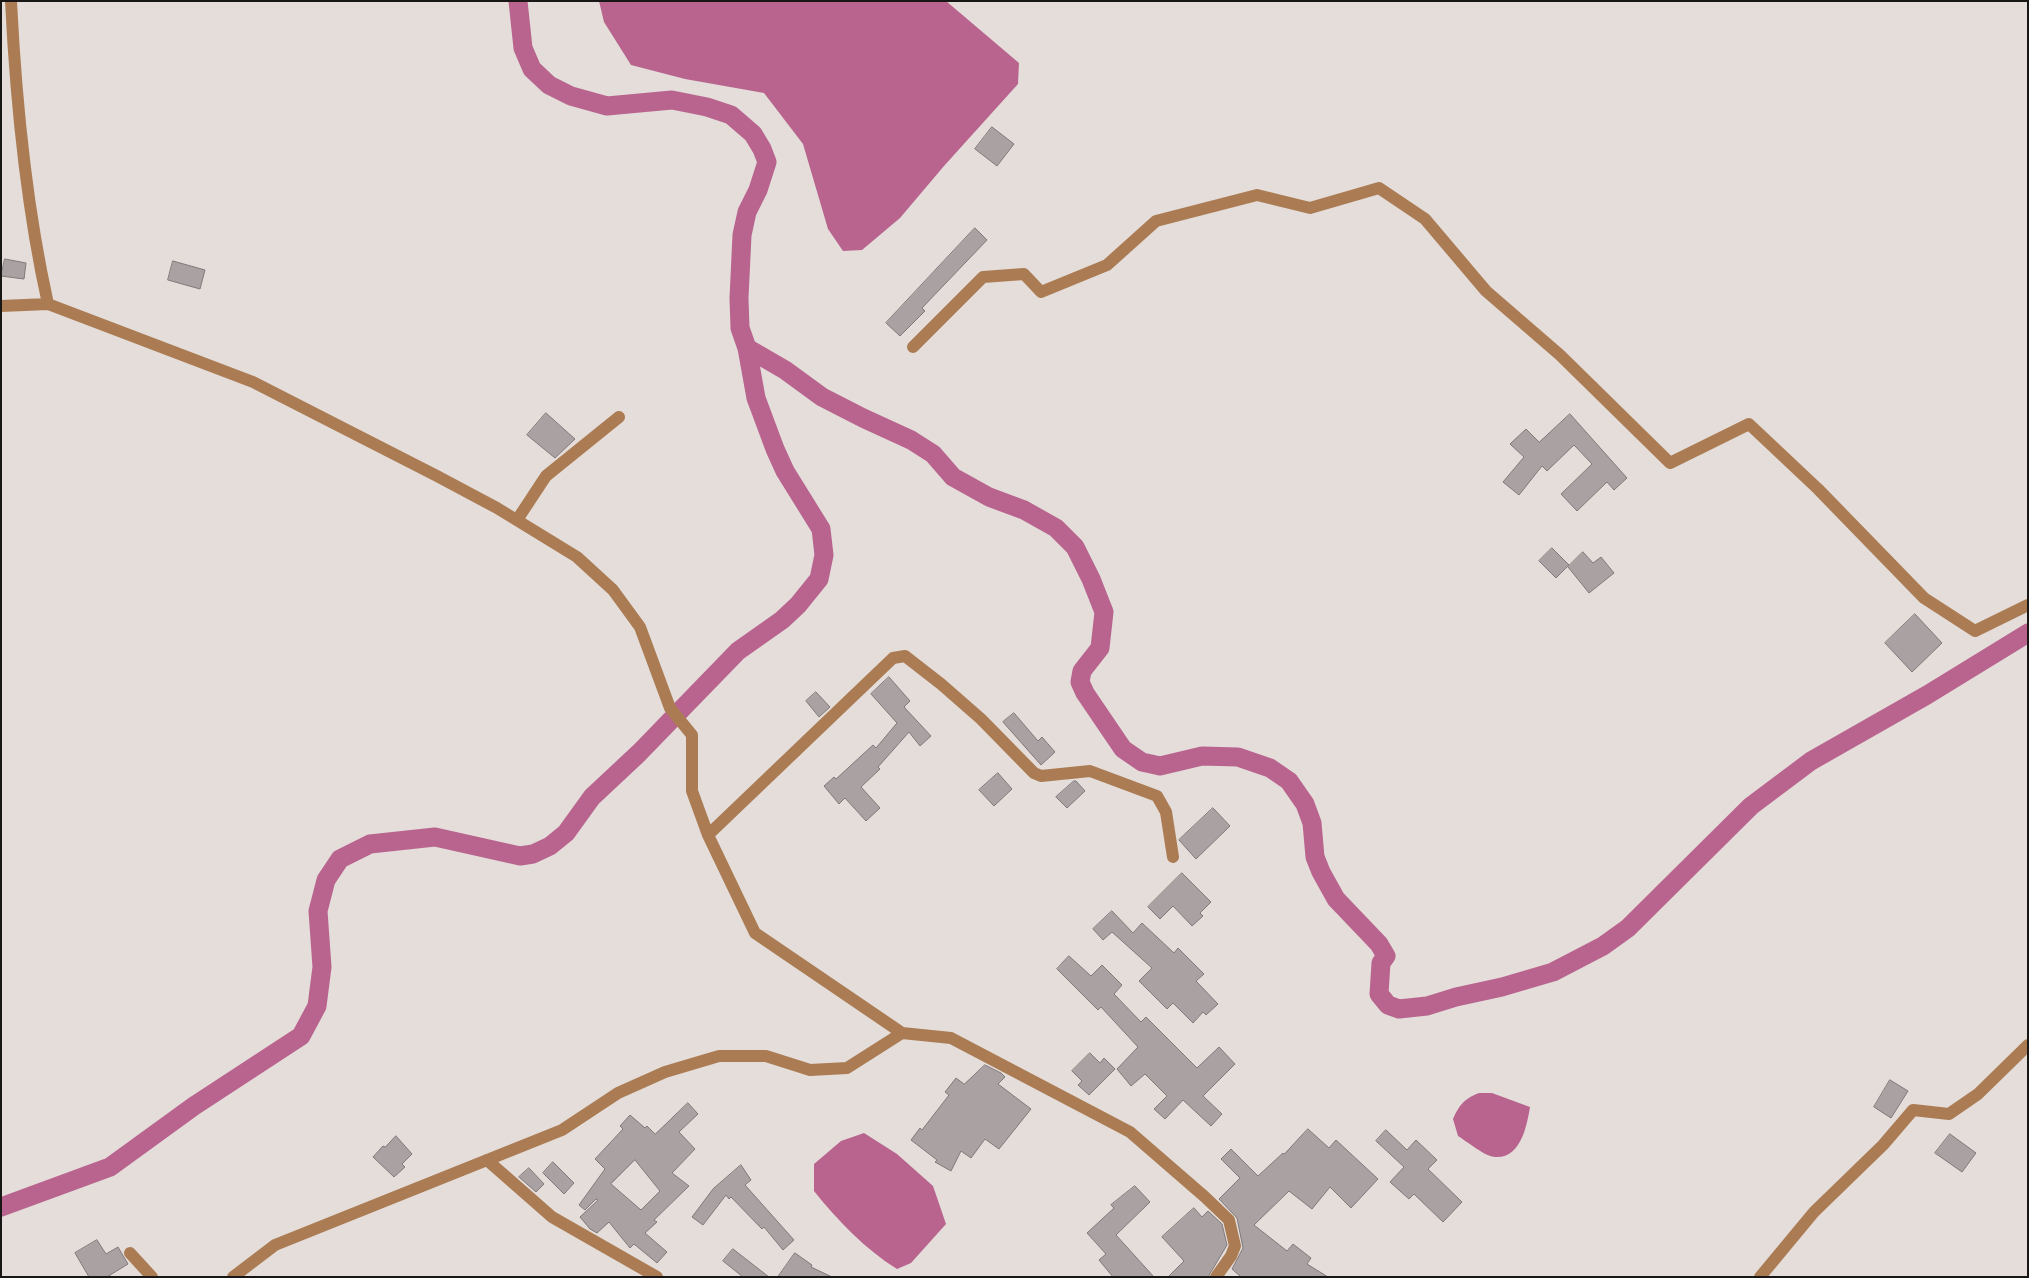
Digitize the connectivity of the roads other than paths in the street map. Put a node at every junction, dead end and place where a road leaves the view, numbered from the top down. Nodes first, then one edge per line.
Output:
1 (11, 1) edge
2 (48, 304) junction
3 (1, 306) edge
4 (914, 347) dead end
5 (619, 417) dead end
6 (517, 520) junction
7 (2028, 605) edge
8 (708, 835) junction
9 (1172, 858) dead end
10 (902, 1033) junction
11 (2028, 1045) edge
12 (487, 1160) junction
13 (130, 1253) dead end
14 (152, 1277) edge
15 (233, 1277) edge
16 (657, 1277) edge
17 (1216, 1277) edge
18 (1760, 1277) edge

1 - 2 street
2 - 3 street
2 - 6 street
4 - 7 street
5 - 6 street
6 - 8 street
8 - 9 street
8 - 10 street
10 - 12 street
10 - 17 street
11 - 18 street
12 - 15 street
12 - 16 street
13 - 14 street

